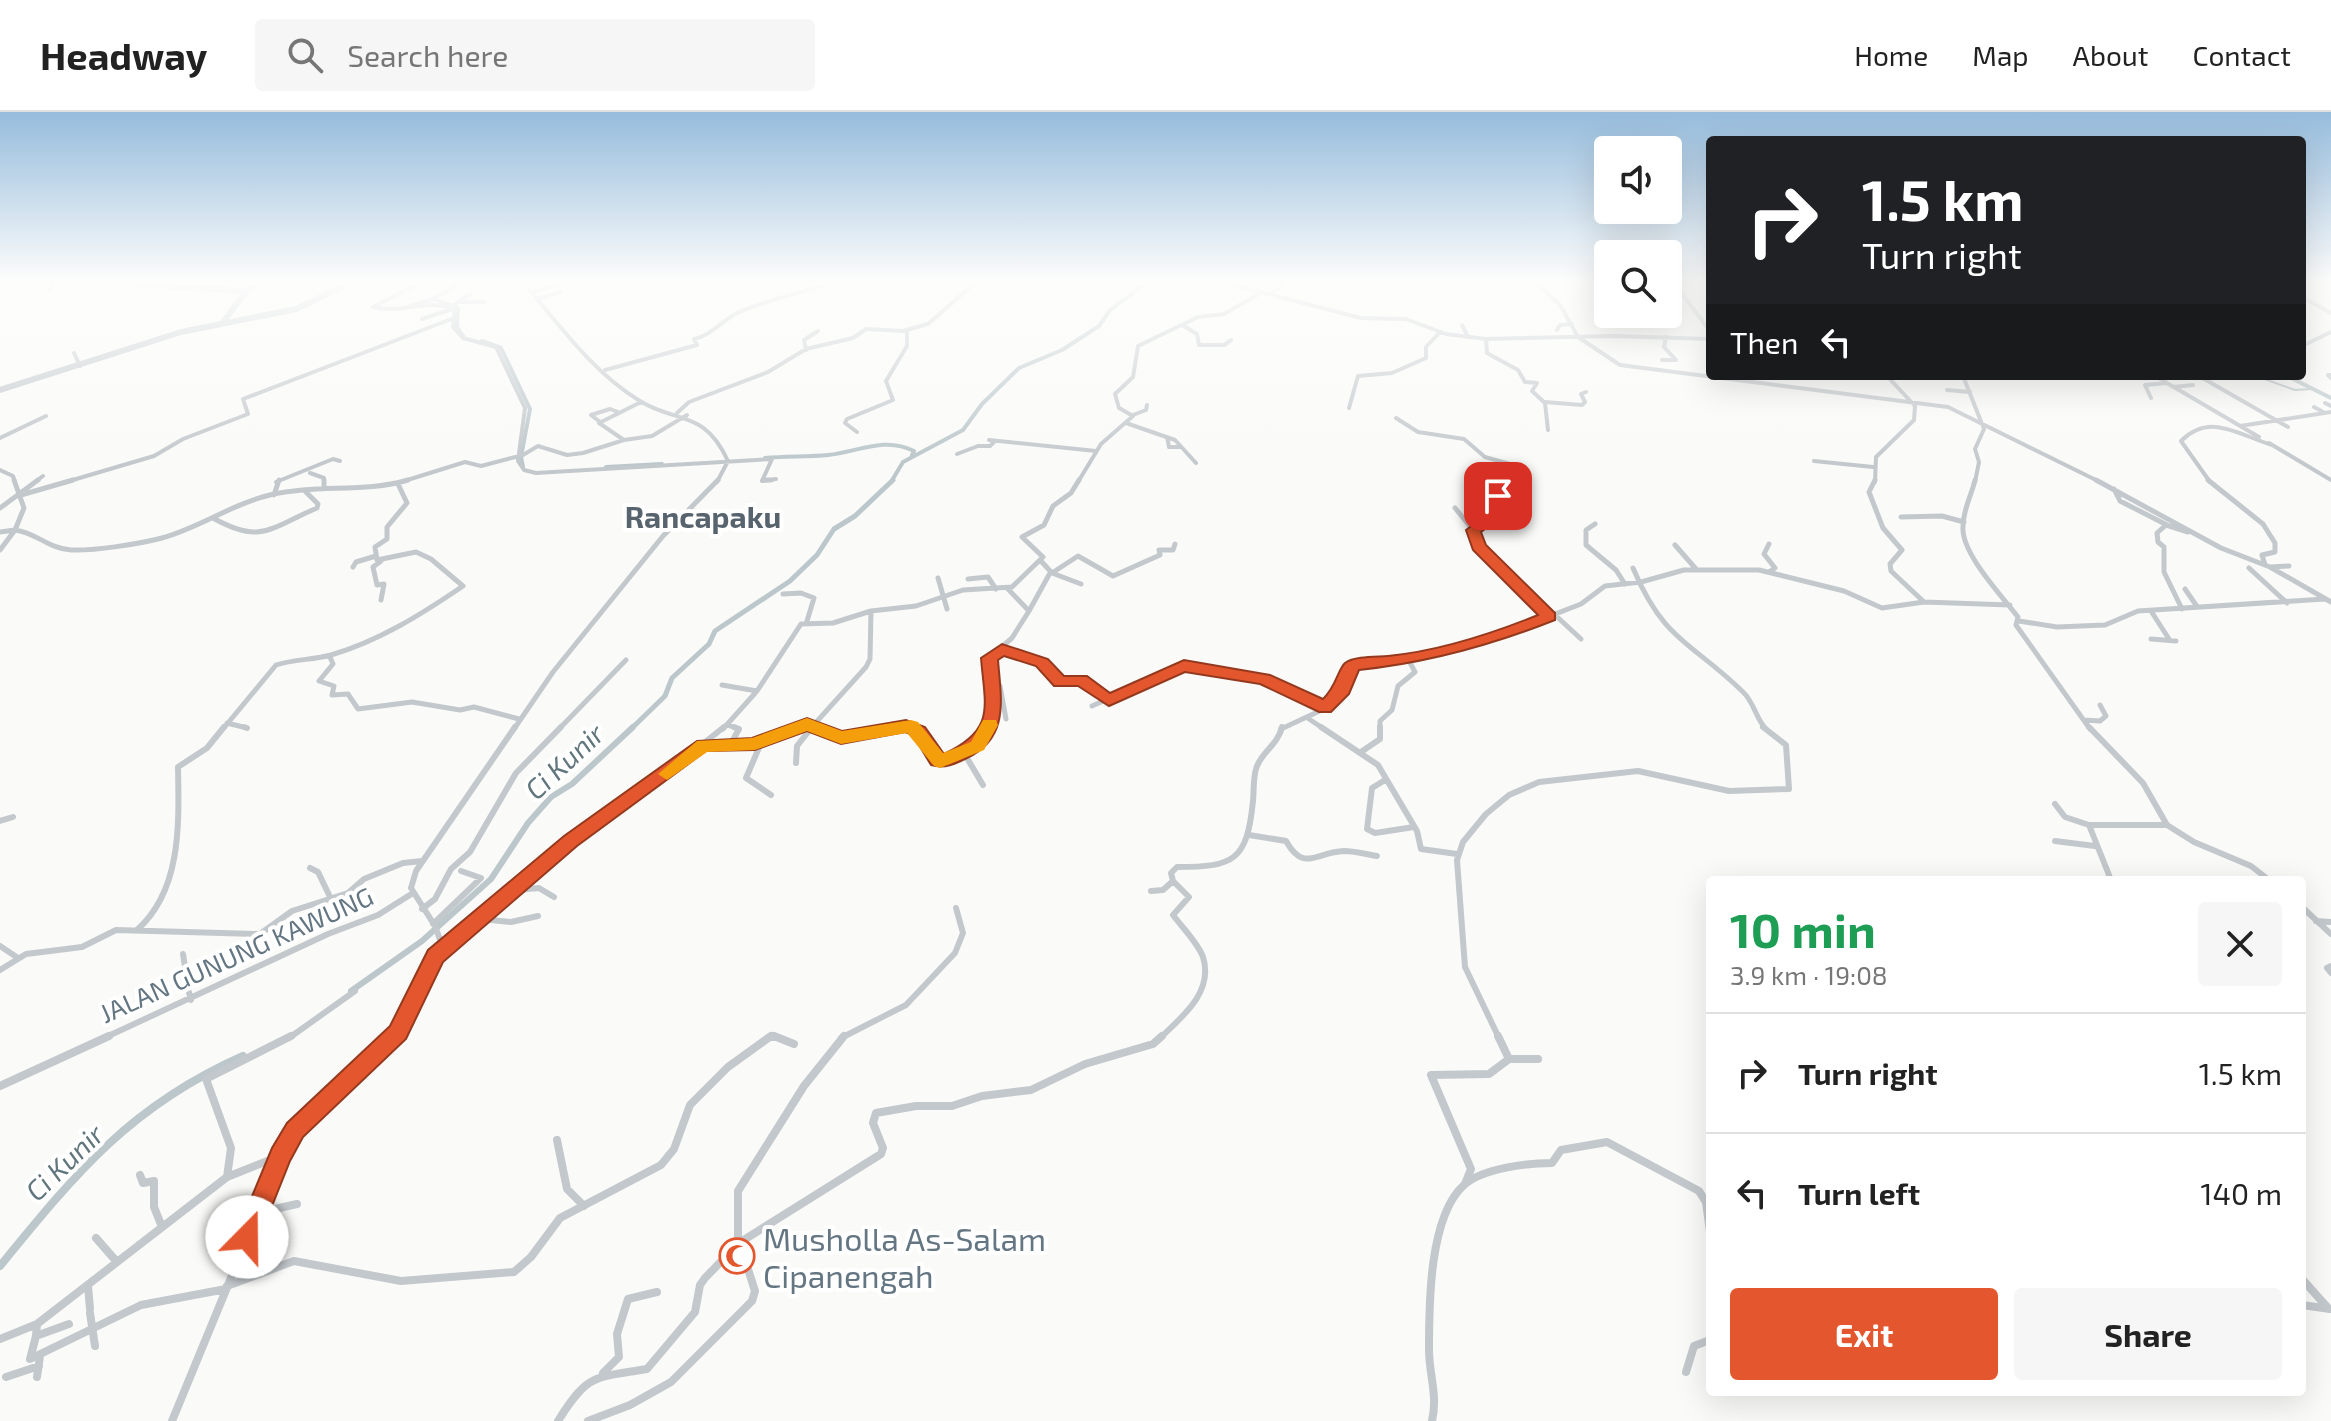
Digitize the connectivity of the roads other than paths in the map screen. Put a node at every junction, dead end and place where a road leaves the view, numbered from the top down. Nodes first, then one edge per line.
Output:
1 (149, 343) edge
2 (389, 343) edge
3 (484, 343) edge
4 (577, 343) edge
5 (696, 343) edge
6 (805, 343) edge
7 (833, 343) edge
8 (907, 343) edge
9 (1143, 343) edge
10 (1199, 343) edge
11 (1227, 343) edge
12 (1430, 343) edge
13 (1486, 343) edge
14 (1587, 343) edge
15 (1665, 343) edge
16 (806, 350) junction
17 (670, 352) junction
18 (74, 353) dead end
19 (676, 357) dead end
20 (80, 366) junction
21 (605, 370) junction
22 (1672, 374) junction
23 (1706, 378) edge
24 (1729, 380) edge
25 (1891, 380) edge
26 (1965, 380) edge
27 (2162, 380) edge
28 (2206, 380) edge
29 (2167, 383) junction
30 (2193, 385) dead end
31 (2173, 387) junction
32 (0, 390) edge
33 (1947, 390) dead end
34 (1586, 392) dead end
35 (1970, 392) junction
36 (2151, 398) dead end
37 (1911, 399) junction
38 (641, 402) junction
39 (1545, 402) junction
40 (1147, 405) dead end
41 (2314, 407) dead end
42 (1349, 408) dead end
43 (604, 410) junction
44 (593, 411) dead end
45 (618, 412) junction
46 (677, 413) junction
47 (2328, 413) edge
48 (687, 415) junction
49 (1133, 415) junction
50 (46, 416) dead end
51 (1396, 418) dead end
52 (2277, 420) junction
53 (600, 422) junction
54 (1126, 423) junction
55 (1982, 423) junction
56 (2240, 426) junction
57 (2288, 427) dead end
58 (1548, 430) dead end
59 (857, 432) dead end
60 (0, 438) edge
61 (624, 440) junction
62 (2272, 445) junction
63 (1096, 451) junction
64 (957, 454) dead end
65 (521, 455) junction
66 (340, 461) dead end
67 (728, 461) junction
68 (1814, 461) dead end
69 (1196, 463) dead end
70 (1487, 464) dead end
71 (1873, 467) junction
72 (0, 470) edge
73 (310, 473) dead end
74 (1515, 474) junction
75 (43, 476) dead end
76 (0, 478) edge
77 (12, 479) junction
78 (776, 479) dead end
79 (2331, 480) edge
80 (398, 484) junction
81 (324, 489) junction
82 (2114, 489) junction
83 (305, 491) junction
84 (20, 494) junction
85 (274, 495) junction
86 (0, 508) edge
87 (1455, 508) dead end
88 (1901, 517) dead end
89 (213, 518) junction
90 (1964, 522) junction
91 (1595, 524) dead end
92 (2167, 525) junction
93 (15, 530) junction
94 (1473, 530) junction
95 (0, 532) edge
96 (2191, 532) junction
97 (1175, 544) dead end
98 (1769, 544) dead end
99 (1675, 545) dead end
100 (0, 550) edge
101 (379, 558) junction
102 (1041, 561) junction
103 (2267, 566) junction
104 (2289, 566) dead end
105 (353, 567) dead end
106 (1633, 568) dead end
107 (2249, 568) dead end
108 (1696, 569) junction
109 (1769, 572) junction
110 (1051, 573) junction
111 (938, 578) dead end
112 (968, 579) dead end
113 (1641, 582) junction
114 (1081, 584) dead end
115 (1625, 584) junction
116 (1007, 588) junction
117 (996, 589) junction
118 (2185, 589) dead end
119 (783, 594) dead end
120 (943, 594) junction
121 (381, 600) dead end
122 (2329, 600) edge
123 (1924, 602) junction
124 (2287, 603) junction
125 (2010, 605) junction
126 (2196, 605) junction
127 (947, 609) dead end
128 (2182, 609) junction
129 (871, 611) junction
130 (1029, 611) junction
131 (2151, 611) junction
132 (1552, 615) junction
133 (807, 621) junction
134 (2019, 621) junction
135 (1581, 639) dead end
136 (2151, 639) dead end
137 (1002, 649) junction
138 (330, 657) dead end
139 (1408, 659) junction
140 (626, 660) dead end
141 (722, 685) dead end
142 (990, 687) junction
143 (757, 691) junction
144 (1109, 700) junction
145 (463, 702) dead end
146 (2100, 705) dead end
147 (1092, 706) dead end
148 (1325, 707) junction
149 (455, 709) junction
150 (519, 719) junction
151 (1006, 719) dead end
152 (1309, 719) junction
153 (2084, 720) junction
154 (227, 723) junction
155 (727, 725) junction
156 (813, 726) junction
157 (247, 728) dead end
158 (761, 743) junction
159 (703, 745) junction
160 (729, 747) junction
161 (1361, 752) junction
162 (964, 753) junction
163 (796, 763) dead end
164 (1385, 780) junction
165 (983, 785) dead end
166 (771, 795) dead end
167 (2055, 804) dead end
168 (13, 817) dead end
169 (0, 821) edge
170 (2089, 825) junction
171 (2167, 825) junction
172 (1414, 827) junction
173 (1249, 835) junction
174 (2055, 841) dead end
175 (2095, 846) junction
176 (1457, 854) junction
177 (1377, 856) dead end
178 (422, 861) junction
179 (310, 868) dead end
180 (461, 871) dead end
181 (2109, 876) edge
182 (2264, 876) edge
183 (1173, 881) junction
184 (516, 890) junction
185 (1151, 891) dead end
186 (413, 893) junction
187 (554, 897) dead end
188 (331, 899) junction
189 (956, 908) dead end
190 (422, 909) junction
191 (2306, 911) edge
192 (538, 916) dead end
193 (481, 919) junction
194 (2316, 921) junction
195 (2331, 922) edge
196 (435, 928) junction
197 (137, 930) junction
198 (2331, 934) edge
199 (0, 946) edge
200 (443, 948) junction
201 (183, 954) dead end
202 (18, 958) junction
203 (2331, 966) edge
204 (0, 970) edge
205 (2331, 973) edge
206 (355, 991) dead end
207 (191, 1000) junction
208 (794, 1044) dead end
209 (1509, 1059) junction
210 (1538, 1059) dead end
211 (0, 1086) edge
212 (557, 1140) dead end
213 (280, 1156) junction
214 (140, 1175) dead end
215 (227, 1177) junction
216 (1465, 1184) junction
217 (1706, 1202) edge
218 (297, 1204) dead end
219 (584, 1206) junction
220 (257, 1213) junction
221 (162, 1227) junction
222 (96, 1238) dead end
223 (743, 1240) junction
224 (117, 1262) junction
225 (2306, 1283) edge
226 (88, 1286) junction
227 (227, 1288) junction
228 (657, 1292) dead end
229 (2306, 1306) edge
230 (2330, 1309) edge
231 (37, 1324) junction
232 (69, 1324) dead end
233 (92, 1329) junction
234 (36, 1336) junction
235 (0, 1339) edge
236 (1706, 1342) edge
237 (95, 1346) dead end
238 (39, 1361) junction
239 (1686, 1372) dead end
240 (601, 1374) junction
241 (6, 1377) dead end
242 (37, 1377) dead end
243 (172, 1421) edge
244 (558, 1421) edge
245 (588, 1421) edge
246 (1432, 1421) edge

1 - 20 main road
2 - 84 street
3 - 65 street
4 - 21 street
5 - 17 street
6 - 16 street
7 - 16 street
8 - 59 street
9 - 49 street
10 - 11 street
12 - 42 street
13 - 39 street
14 - 22 street
15 - 22 street
16 - 46 street
17 - 19 street
17 - 21 street
18 - 20 street
20 - 32 main road
21 - 38 street
22 - 23 street
24 - 37 street
25 - 37 street
26 - 35 street
27 - 29 street
28 - 52 street
29 - 31 street
29 - 36 street
30 - 31 street
31 - 56 street
33 - 35 street
34 - 39 street
35 - 55 street
37 - 55 street
37 - 71 street
38 - 45 street
38 - 46 street
39 - 58 street
40 - 49 street
41 - 47 street
43 - 44 street
43 - 45 street
43 - 53 street
45 - 53 street
46 - 48 street
47 - 52 street
48 - 61 street
48 - 67 street
49 - 54 street
50 - 60 street
51 - 74 street
52 - 56 street
52 - 57 street
53 - 61 street
54 - 63 street
54 - 69 street
55 - 82 street
55 - 90 street
56 - 62 street
61 - 65 street
62 - 79 street
62 - 103 street
63 - 64 street
63 - 102 street
65 - 67 street
65 - 80 street
66 - 85 street
67 - 78 street
67 - 150 street
68 - 71 street
70 - 74 street
71 - 123 street
72 - 77 street
73 - 81 street
74 - 94 street
75 - 84 street
76 - 77 street
77 - 84 street
80 - 81 street
80 - 101 street
81 - 83 street
82 - 92 street
82 - 96 street
83 - 85 street
83 - 89 street
84 - 86 street
84 - 93 street
85 - 89 street
87 - 94 street
88 - 90 street
89 - 93 street
90 - 125 street
91 - 115 street
92 - 96 street
92 - 128 street
93 - 95 street
93 - 100 street
94 - 132 street
96 - 103 street
97 - 110 street
98 - 109 street
99 - 108 street
101 - 105 street
101 - 121 street
101 - 154 street
102 - 110 street
102 - 116 street
103 - 104 street
103 - 122 street
106 - 113 street
107 - 124 street
108 - 109 street
108 - 113 street
109 - 123 street
110 - 114 street
110 - 130 street
111 - 120 street
112 - 117 street
113 - 115 street
113 - 176 street
115 - 132 street
116 - 117 street
116 - 130 street
117 - 120 street
118 - 126 street
119 - 133 street
120 - 127 street
120 - 129 street
122 - 124 street
123 - 125 street
124 - 126 street
125 - 134 street
126 - 128 street
128 - 131 street
129 - 133 street
129 - 156 street
130 - 137 street
131 - 134 street
131 - 136 street
132 - 135 street
132 - 139 street
133 - 143 street
134 - 153 street
137 - 142 street
137 - 144 street
138 - 149 street
139 - 148 street
139 - 161 street
140 - 190 street
141 - 143 street
142 - 151 street
142 - 162 street
143 - 155 street
144 - 147 street
144 - 148 street
145 - 149 street
146 - 153 street
148 - 152 street
149 - 150 street
150 - 178 street
152 - 161 street
152 - 173 street
153 - 171 street
154 - 157 street
154 - 197 street
155 - 159 street
155 - 160 street
156 - 158 street
156 - 162 street
156 - 163 street
158 - 160 street
158 - 166 street
159 - 160 street
159 - 184 street
161 - 164 street
162 - 165 street
164 - 172 street
164 - 172 street
167 - 170 street
168 - 169 street
170 - 171 street
170 - 175 street
171 - 182 street
172 - 176 street
173 - 177 street
173 - 183 street
174 - 175 street
175 - 181 street
176 - 209 street
178 - 186 street
178 - 188 street
179 - 188 street
180 - 196 street
183 - 185 street
183 - 223 street
184 - 187 street
184 - 193 street
186 - 190 street
186 - 207 street, JALAN GUNUNG KAWUNG
188 - 197 street
189 - 223 street
190 - 196 street
191 - 194 street
192 - 193 street
193 - 200 street
194 - 195 street
194 - 198 street
196 - 200 street
197 - 202 street
199 - 202 street
200 - 213 street
201 - 207 street
202 - 204 street
203 - 205 street
206 - 215 street
207 - 211 street, JALAN GUNUNG KAWUNG
208 - 219 street
209 - 210 street
209 - 216 street
212 - 219 street
213 - 215 street
213 - 220 street
214 - 221 street
215 - 221 street
216 - 217 street
216 - 246 street
218 - 220 street
219 - 227 street
220 - 227 street
221 - 224 street
222 - 224 street
223 - 240 street
223 - 245 street
224 - 226 street
225 - 230 street
226 - 231 street
226 - 233 street
227 - 233 street
227 - 243 street
228 - 240 street
229 - 230 street
231 - 234 street
231 - 235 street
232 - 234 street
233 - 237 street
233 - 238 street
234 - 238 street
236 - 239 street
238 - 241 street
238 - 242 street
240 - 244 street

